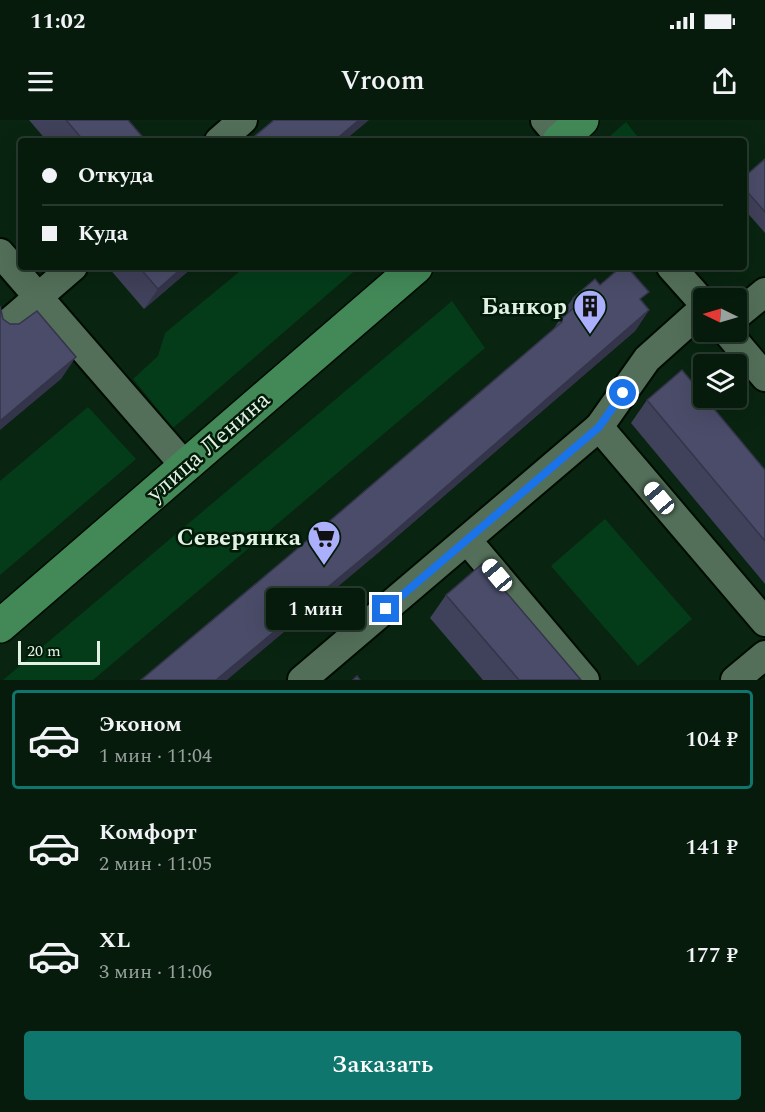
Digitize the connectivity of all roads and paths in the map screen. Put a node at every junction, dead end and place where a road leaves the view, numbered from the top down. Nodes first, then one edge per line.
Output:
1 (243, 120) edge
2 (222, 138) edge
3 (0, 253) edge
4 (70, 270) edge
5 (413, 270) edge
6 (674, 270) edge
7 (765, 292) edge
8 (693, 293) edge
9 (37, 298) junction
10 (747, 307) edge
11 (693, 316) edge
12 (0, 330) edge
13 (735, 342) edge
14 (765, 377) edge
15 (599, 427) junction
16 (184, 466) junction
17 (467, 540) junction
18 (765, 622) edge
19 (0, 626) edge
20 (765, 655) edge
21 (302, 680) edge
22 (585, 680) edge
23 (735, 680) edge

1 - 2 street
3 - 9 street
4 - 9 street
5 - 16 main road, улица Ленина
6 - 8 street
7 - 10 street
9 - 12 street
9 - 16 street
11 - 15 street
13 - 14 street
15 - 17 street
15 - 18 street
16 - 19 main road, улица Ленина
17 - 21 street
17 - 22 street
20 - 23 street

